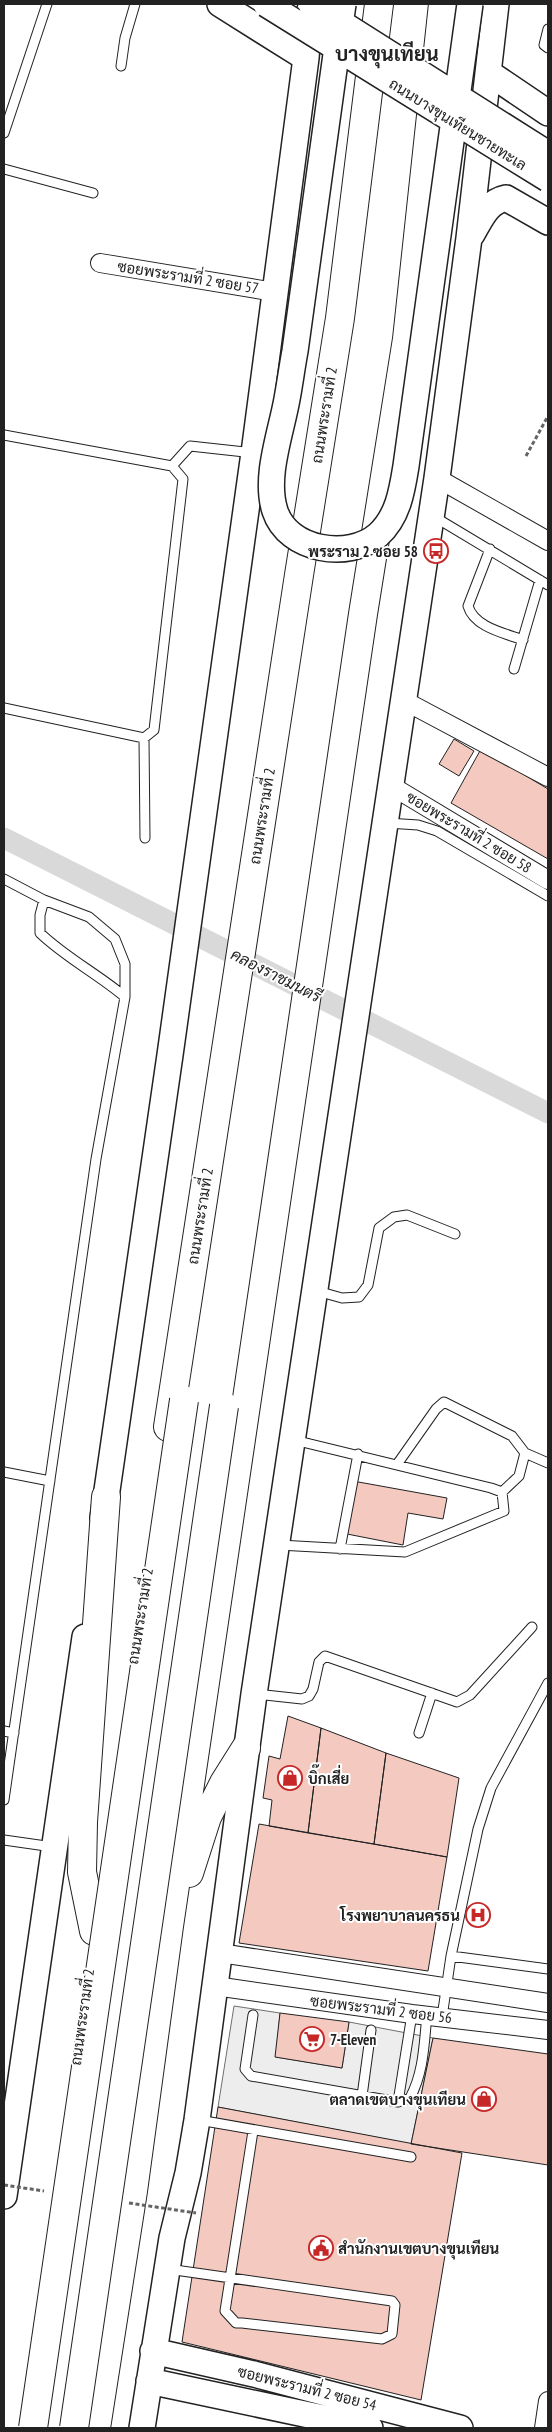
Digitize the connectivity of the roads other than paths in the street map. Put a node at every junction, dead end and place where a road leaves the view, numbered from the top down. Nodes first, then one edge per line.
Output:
1 (46, 4) edge
2 (135, 4) edge
3 (220, 4) edge
4 (266, 4) edge
5 (310, 4) edge
6 (343, 4) edge
7 (379, 4) edge
8 (443, 4) edge
9 (470, 4) edge
10 (496, 4) edge
11 (548, 29) edge
12 (548, 48) edge
13 (306, 58) junction
14 (121, 66) dead end
15 (489, 73) junction
16 (548, 113) edge
17 (4, 133) edge
18 (548, 154) edge
19 (4, 169) edge
20 (548, 179) edge
21 (93, 193) dead end
22 (548, 222) edge
23 (469, 238) junction
24 (100, 263) dead end
25 (275, 292) junction
26 (4, 435) edge
27 (254, 453) junction
28 (172, 466) junction
29 (437, 478) junction
30 (431, 514) junction
31 (548, 541) edge
32 (490, 548) junction
33 (544, 582) edge
34 (523, 640) junction
35 (514, 669) dead end
36 (403, 700) junction
37 (4, 708) edge
38 (144, 738) junction
39 (548, 777) edge
40 (390, 785) junction
41 (383, 823) junction
42 (145, 838) dead end
43 (4, 879) edge
44 (548, 880) edge
45 (548, 896) edge
46 (44, 900) junction
47 (126, 997) junction
48 (455, 1234) dead end
49 (314, 1290) junction
50 (184, 1400) dead end
51 (224, 1406) dead end
52 (292, 1439) junction
53 (526, 1453) junction
54 (358, 1454) junction
55 (548, 1463) edge
56 (398, 1464) junction
57 (4, 1472) edge
58 (50, 1482) junction
59 (502, 1492) junction
60 (106, 1497) junction
61 (276, 1545) junction
62 (340, 1549) junction
63 (532, 1628) dead end
64 (548, 1683) edge
65 (432, 1693) junction
66 (254, 1694) junction
67 (4, 1730) edge
68 (14, 1733) junction
69 (419, 1733) dead end
70 (246, 1748) junction
71 (4, 1800) edge
72 (4, 1840) edge
73 (53, 1847) junction
74 (169, 1926) junction
75 (94, 1931) junction
76 (220, 1954) junction
77 (451, 1956) junction
78 (548, 1970) edge
79 (214, 1986) junction
80 (445, 1988) junction
81 (548, 2003) edge
82 (253, 2015) dead end
83 (427, 2015) junction
84 (371, 2030) dead end
85 (548, 2030) edge
86 (362, 2096) junction
87 (398, 2102) junction
88 (197, 2120) junction
89 (253, 2131) junction
90 (410, 2157) dead end
91 (4, 2196) edge
92 (167, 2268) junction
93 (229, 2276) junction
94 (153, 2351) junction
95 (149, 2381) junction
96 (548, 2402) edge
97 (360, 2427) edge
98 (22, 2428) edge
99 (33, 2428) edge
100 (74, 2428) edge
101 (96, 2428) edge
102 (142, 2428) edge
103 (460, 2428) edge
104 (544, 2428) edge

1 - 17 lane
2 - 14 lane
3 - 13 main road
4 - 20 main road, ถนนบางขุนเทียนชายทะเล, bridge
5 - 13 main road
5 - 18 main road, ถนนบางขุนเทียนชายทะเล, bridge
6 - 9 main road, bridge
7 - 75 highway, ถนนพระรามที่ 2
8 - 74 highway
10 - 15 main road
11 - 12 lane
13 - 25 main road
15 - 16 main road
15 - 23 main road
19 - 21 lane
22 - 23 main road
23 - 29 main road
24 - 25 street, ซอยพระรามที่ 2 ซอย 57
25 - 27 main road
26 - 28 lane
27 - 28 lane
27 - 60 main road
28 - 38 lane
29 - 30 main road
29 - 31 street
30 - 32 lane
30 - 36 main road
32 - 33 lane
32 - 34 lane
33 - 34 lane
34 - 35 lane
36 - 39 street
36 - 40 main road
37 - 38 lane
38 - 42 lane
40 - 41 main road
40 - 44 street, ซอยพระรามที่ 2 ซอย 58
41 - 45 lane
41 - 49 main road
43 - 46 lane
46 - 47 lane
46 - 47 lane
47 - 58 lane
48 - 49 lane
49 - 52 main road
50 - 99 highway, bridge
51 - 100 highway, bridge
52 - 54 lane
52 - 61 main road
53 - 55 lane
53 - 56 lane
53 - 59 lane
54 - 56 lane
54 - 62 lane
56 - 59 lane
57 - 58 lane
58 - 68 lane
59 - 62 lane
60 - 73 main road
60 - 75 highway
61 - 62 lane
61 - 66 main road
63 - 65 lane
64 - 77 lane
65 - 66 lane
65 - 69 lane
66 - 70 main road
67 - 68 lane
68 - 71 lane
70 - 74 highway
70 - 76 main road
72 - 73 lane
73 - 91 main road
74 - 101 highway
75 - 98 highway, ถนนพระรามที่ 2
76 - 79 main road
76 - 80 street, ซอยพระรามที่ 2 ซอย 56
77 - 78 lane
77 - 80 lane
79 - 83 street, ซอยพระรามที่ 2 ซอย 56
79 - 88 main road
80 - 81 street, ซอยพระรามที่ 2 ซอย 56
80 - 83 lane
82 - 86 lane
83 - 85 street, ซอยพระรามที่ 2 ซอย 56
83 - 87 lane
83 - 87 lane
84 - 86 lane
86 - 87 lane
88 - 89 lane
88 - 92 main road
89 - 90 lane
89 - 93 lane
92 - 93 lane
92 - 94 main road
93 - 93 lane
94 - 95 main road
94 - 103 main road, ซอยพระรามที่ 2 ซอย 54
95 - 97 main road, ซอยพระรามที่ 2 ซอย 54
95 - 102 main road
96 - 104 street

